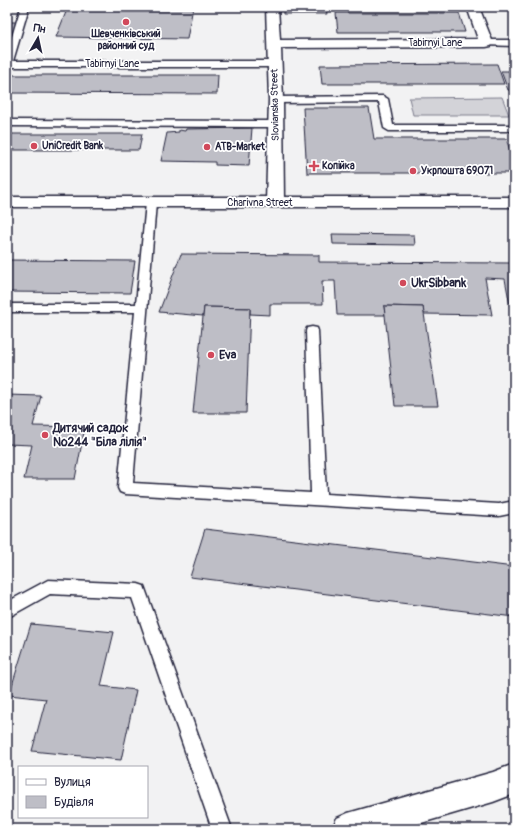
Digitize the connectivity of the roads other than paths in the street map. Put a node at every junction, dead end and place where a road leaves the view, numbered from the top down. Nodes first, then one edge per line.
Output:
1 (25, 7) edge
2 (272, 7) edge
3 (473, 7) edge
4 (486, 43) junction
5 (514, 43) edge
6 (274, 44) junction
7 (275, 64) junction
8 (276, 100) junction
9 (7, 123) edge
10 (276, 124) junction
11 (514, 128) edge
12 (7, 202) edge
13 (275, 202) junction
14 (514, 202) edge
15 (151, 203) junction
16 (7, 308) edge
17 (142, 308) junction
18 (312, 331) dead end
19 (319, 500) junction
20 (514, 507) edge
21 (7, 611) edge
22 (514, 779) edge
23 (222, 829) edge
24 (348, 829) edge

1 - 7 lane, Tabirnyi Lane
2 - 6 street, Slovianska Street
3 - 4 street
4 - 5 lane
4 - 6 street, Tabirnyi Lane
6 - 7 street, Slovianska Street
7 - 8 street, Slovianska Street
8 - 10 street, Slovianska Street
8 - 11 lane
9 - 10 lane
10 - 13 street, Slovianska Street
12 - 15 street, Charivna Street
13 - 14 street, Charivna Street
13 - 15 street, Charivna Street
15 - 17 lane
16 - 17 lane
17 - 19 lane
18 - 19 lane
19 - 20 lane
21 - 23 lane
22 - 24 street

